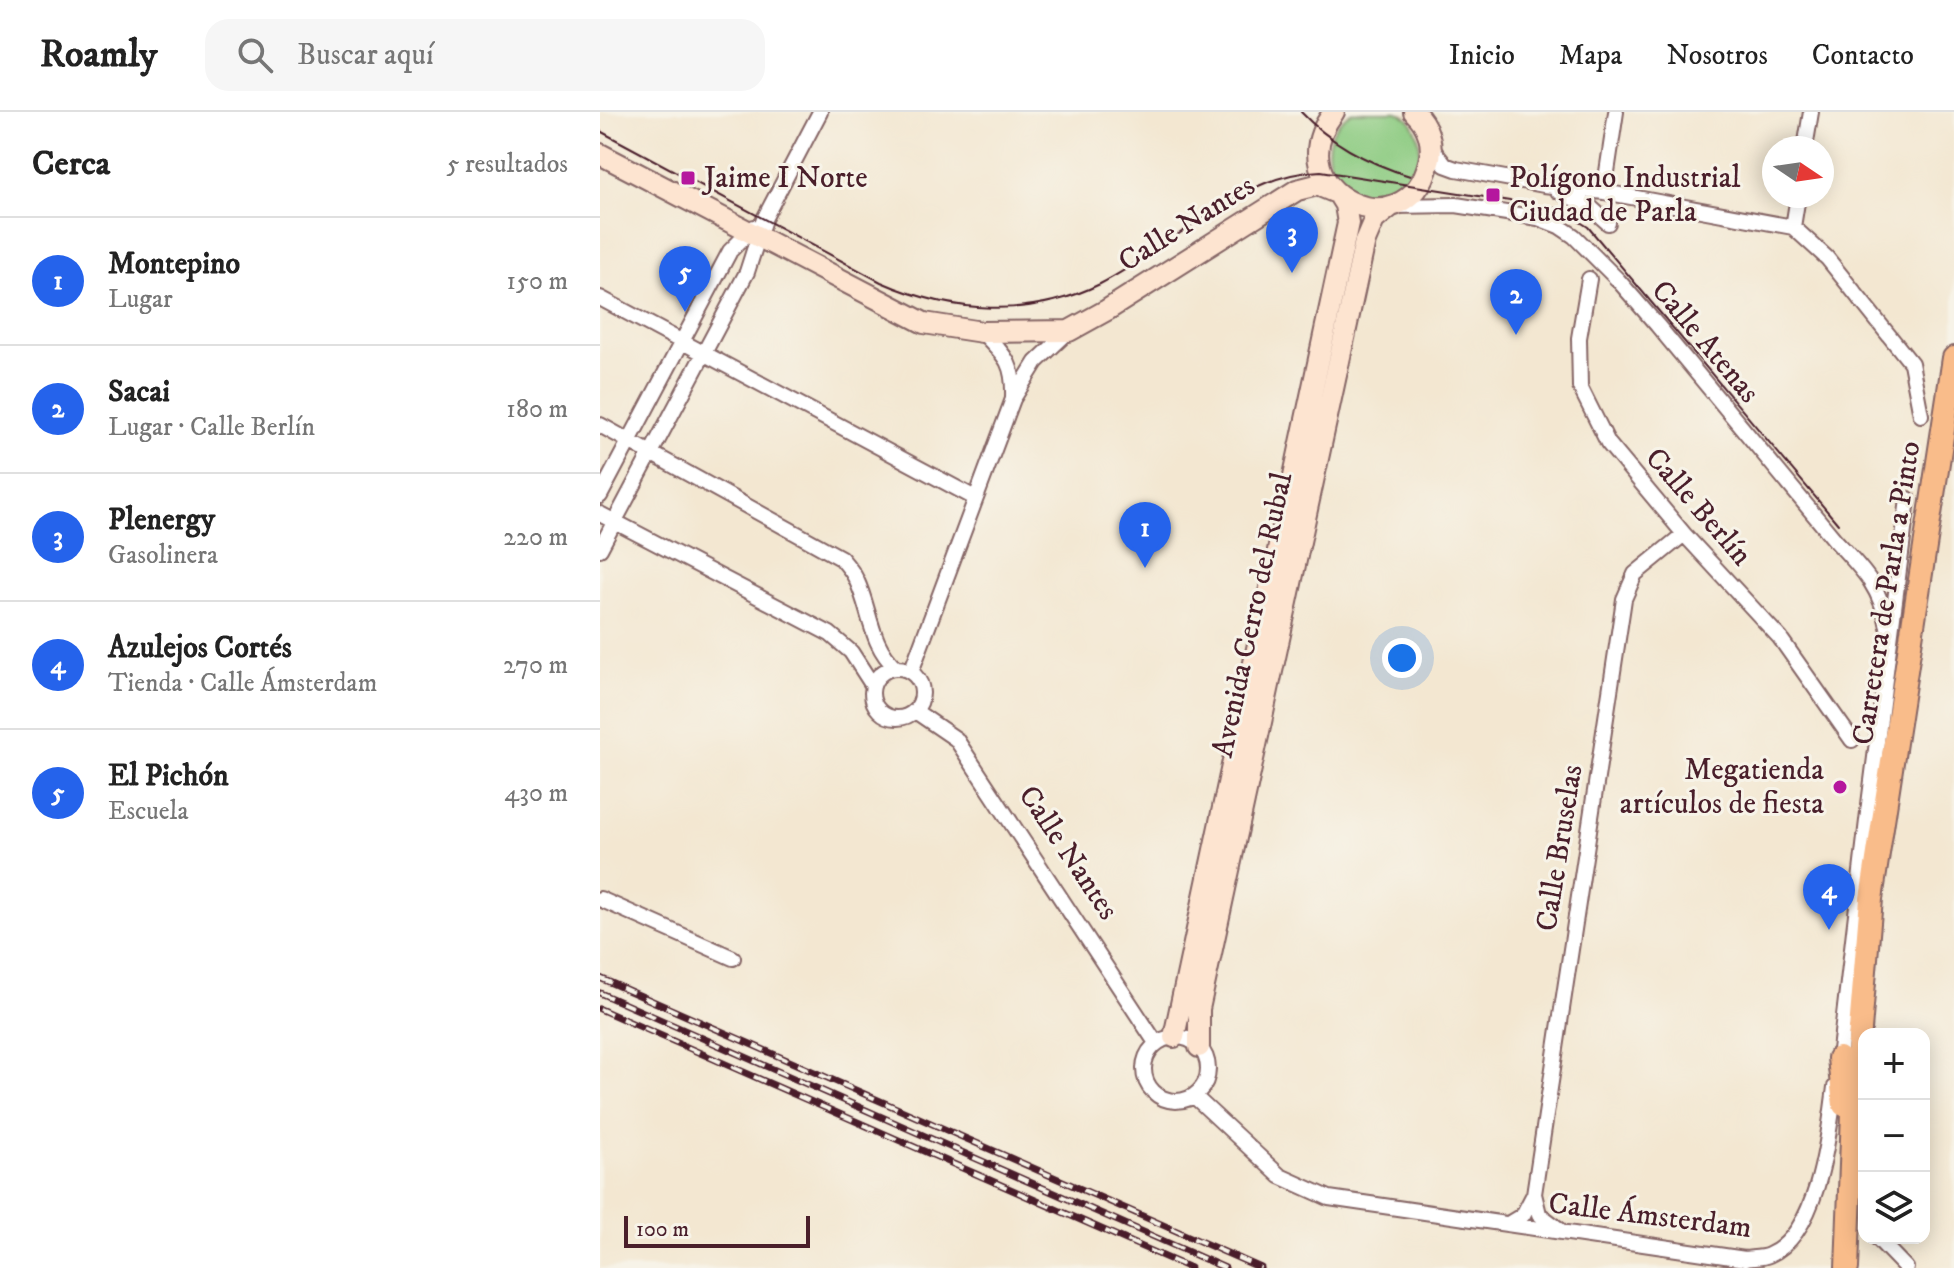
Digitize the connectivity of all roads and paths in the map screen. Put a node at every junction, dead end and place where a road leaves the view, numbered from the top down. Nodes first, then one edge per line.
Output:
1 (820, 112) edge
2 (1334, 112) edge
3 (1414, 112) edge
4 (1616, 112) edge
5 (1811, 112) edge
6 (1807, 136) edge
7 (1431, 147) junction
8 (600, 154) edge
9 (1544, 185) junction
10 (1604, 192) junction
11 (1337, 194) junction
12 (1391, 206) junction
13 (1796, 208) edge
14 (1608, 223) dead end
15 (1793, 227) junction
16 (757, 230) junction
17 (1593, 255) junction
18 (1611, 273) junction
19 (1589, 279) junction
20 (600, 298) edge
21 (1069, 331) junction
22 (982, 332) junction
23 (682, 342) junction
24 (704, 354) junction
25 (1954, 358) edge
26 (1013, 399) junction
27 (1921, 415) dead end
28 (600, 425) edge
29 (629, 441) junction
30 (650, 452) junction
31 (600, 496) edge
32 (975, 498) junction
33 (1908, 499) dead end
34 (600, 514) edge
35 (615, 521) junction
36 (1684, 534) junction
37 (600, 549) edge
38 (1890, 639) junction
39 (896, 668) junction
40 (911, 672) junction
41 (873, 686) junction
42 (915, 711) junction
43 (1852, 740) dead end
44 (600, 899) edge
45 (733, 958) dead end
46 (1165, 1040) junction
47 (1199, 1047) junction
48 (1839, 1058) junction
49 (1194, 1096) junction
50 (1534, 1194) junction
51 (1850, 1195) junction
52 (1858, 1210) edge
53 (1508, 1224) junction
54 (1564, 1232) junction
55 (1883, 1244) edge
56 (1847, 1268) edge
57 (1906, 1268) edge

1 - 16 street
2 - 11 street, Avenida Cerro del Rubal
3 - 7 street
4 - 10 street
5 - 6 street
7 - 9 street
7 - 12 street, Avenida Cerro del Rubal
8 - 16 street
9 - 10 street
9 - 14 street
10 - 15 street
11 - 12 street, Calle Nantes
11 - 21 street, Calle Nantes
11 - 46 street, Avenida Cerro del Rubal
12 - 17 street, Calle Atenas
12 - 47 street, Avenida Cerro del Rubal
13 - 15 street
15 - 27 street
16 - 22 street
16 - 23 street
16 - 24 street
17 - 18 street, Calle Atenas
17 - 19 street, Calle Berlín
18 - 19 street
18 - 38 street, Calle Atenas
19 - 36 street, Calle Berlín
20 - 23 street
21 - 22 street
21 - 26 street, Calle Nantes
22 - 26 street, Calle Nantes
23 - 24 street
23 - 29 street
24 - 30 street
24 - 32 street
25 - 51 main road, Carretera de Parla a Pinto
26 - 32 street, Calle Nantes
28 - 29 street
29 - 30 street
29 - 31 street
30 - 35 street
30 - 39 street
32 - 40 street, Calle Nantes
33 - 38 street, Calle Ámsterdam
34 - 35 street
35 - 37 street
35 - 41 street
36 - 43 street, Calle Berlín
36 - 50 street, Calle Bruselas
38 - 48 street, Calle Ámsterdam
39 - 40 street
39 - 41 street
40 - 42 street
41 - 42 street
42 - 46 street, Calle Nantes
44 - 45 street
46 - 47 street
46 - 49 street
47 - 49 street
48 - 51 main road
48 - 54 street, Calle Ámsterdam
49 - 53 street, Calle Ámsterdam
50 - 53 street
50 - 54 street
51 - 52 street
51 - 56 main road, Carretera de Parla a Pinto
53 - 54 street, Calle Ámsterdam
55 - 57 street

